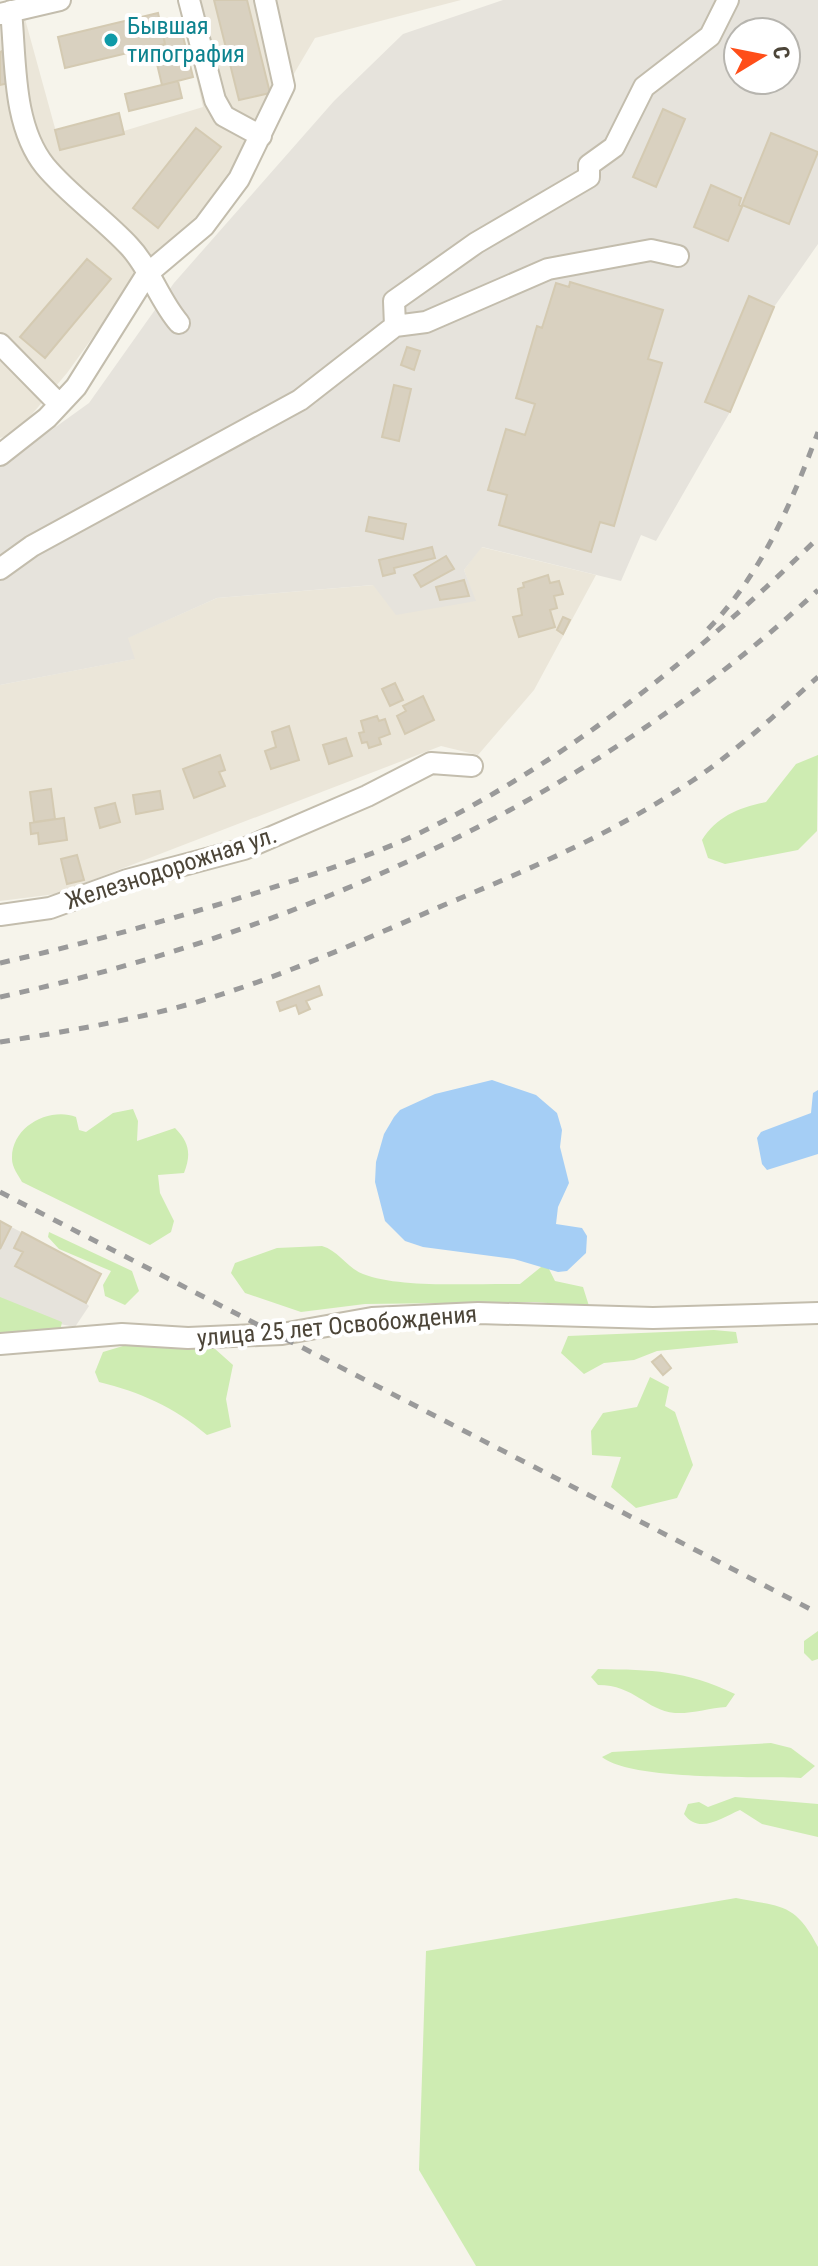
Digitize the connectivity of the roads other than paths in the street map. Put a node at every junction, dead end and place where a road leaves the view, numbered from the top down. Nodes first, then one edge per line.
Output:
1 (60, 0) edge
2 (189, 0) edge
3 (265, 0) edge
4 (728, 0) edge
5 (5, 13) edge
6 (261, 136) junction
7 (678, 256) dead end
8 (147, 274) junction
9 (179, 323) dead end
10 (395, 326) junction
11 (0, 344) edge
12 (59, 404) junction
13 (0, 455) edge
14 (0, 569) edge
15 (472, 766) dead end
16 (0, 915) edge
17 (818, 1304) edge
18 (818, 1313) edge
19 (790, 1314) junction
20 (0, 1344) edge

1 - 5 street
2 - 6 street
3 - 6 street
4 - 10 street
5 - 8 street
6 - 8 street
7 - 10 street
8 - 9 street
8 - 12 street
10 - 14 street
11 - 12 street
12 - 13 street
15 - 16 street, Железнодорожная ул.
17 - 19 street
18 - 19 street, улица 25 лет Освобождения
19 - 20 street, улица 25 лет Освобождения

